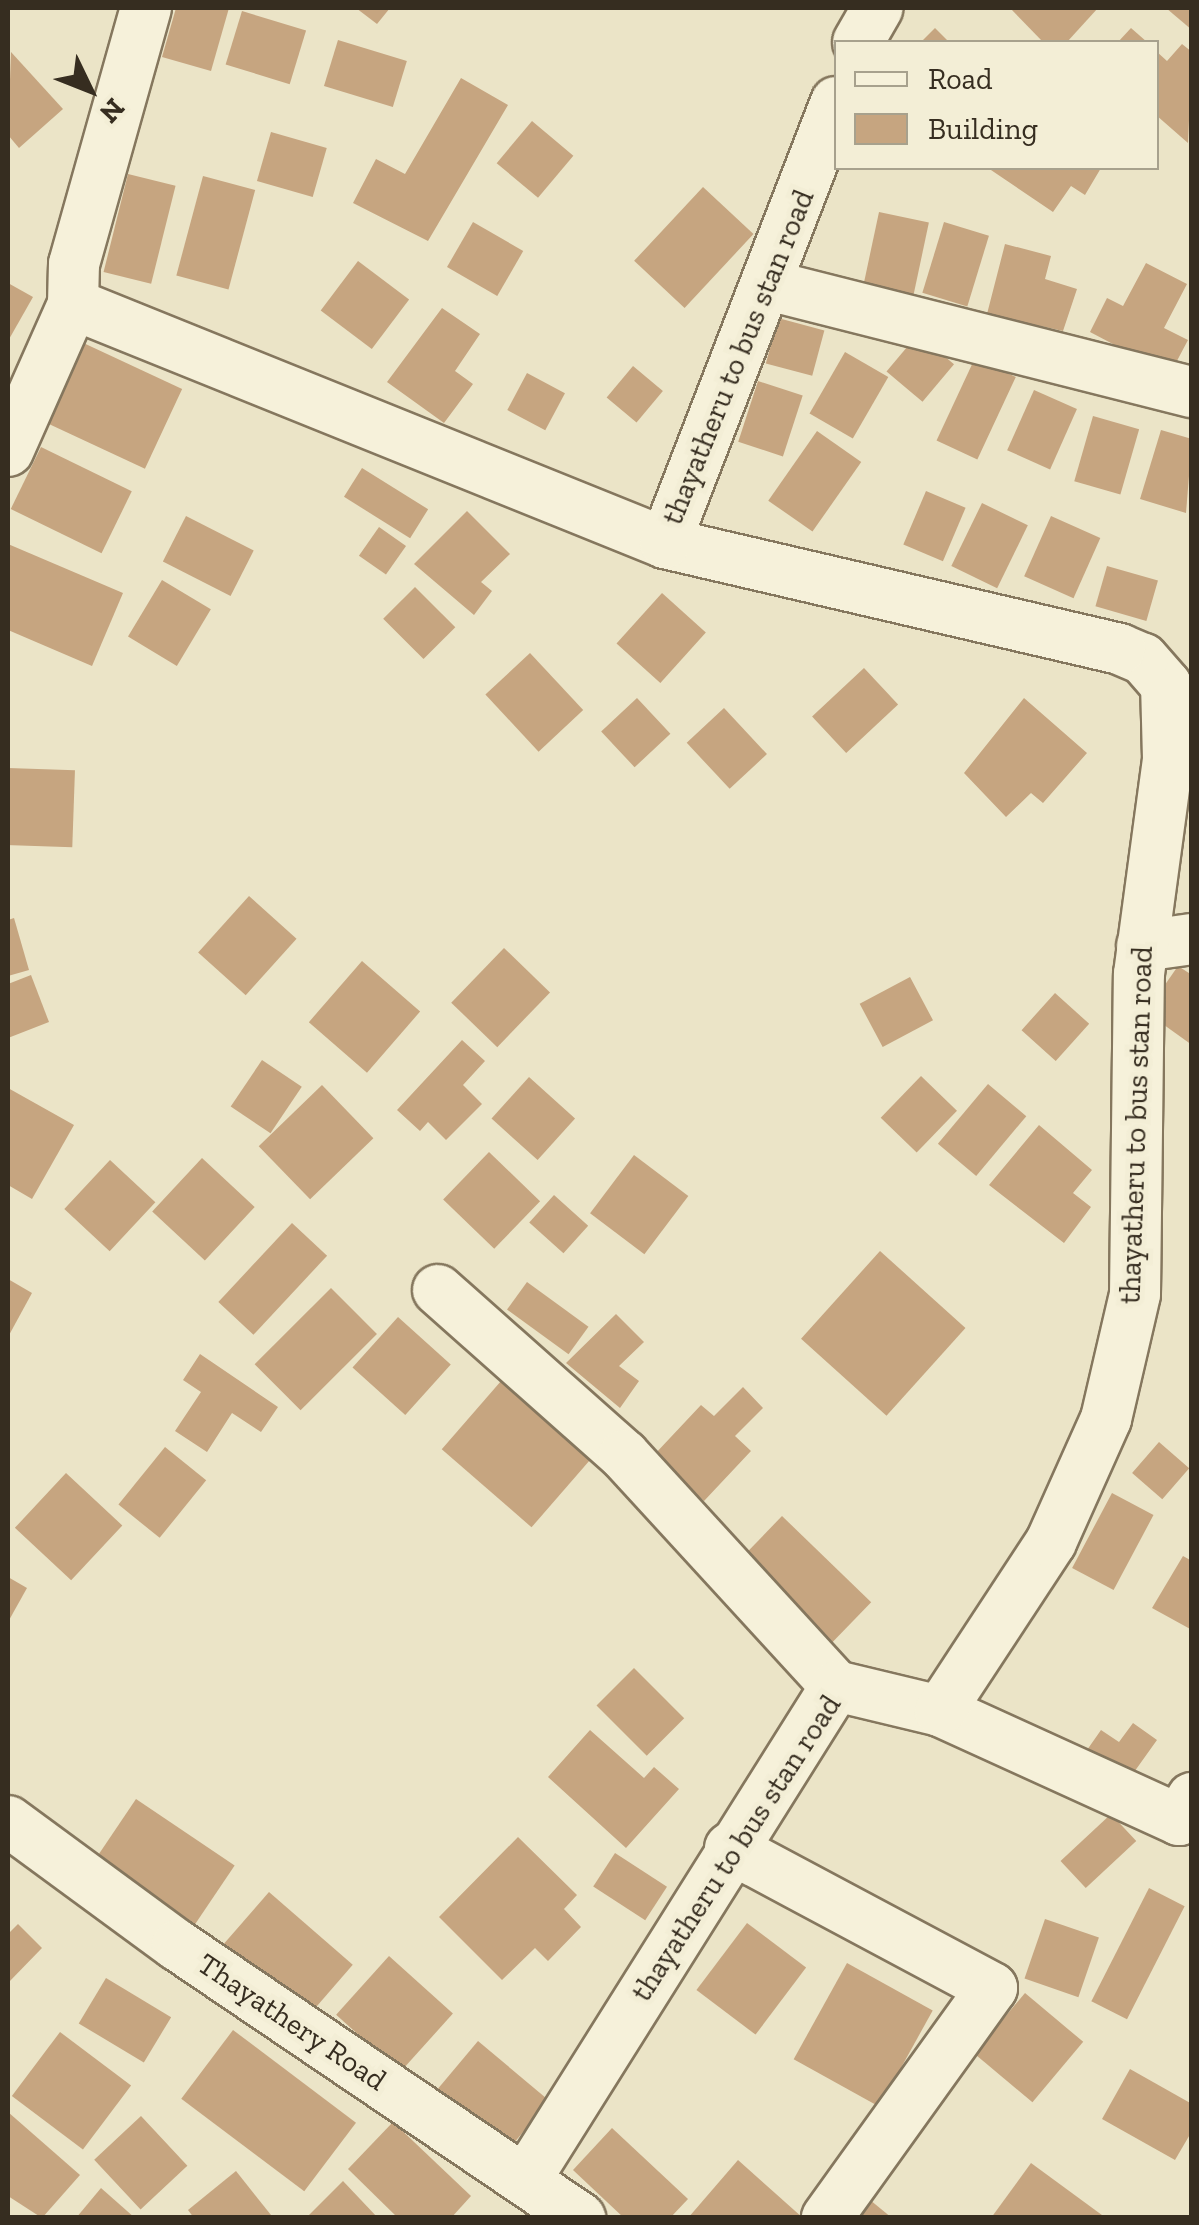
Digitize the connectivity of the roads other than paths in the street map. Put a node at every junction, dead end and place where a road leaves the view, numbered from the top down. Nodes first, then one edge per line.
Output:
1 (146, 8) edge
2 (878, 8) edge
3 (859, 40) edge
4 (834, 107) edge
5 (768, 284) junction
6 (73, 304) junction
7 (1192, 392) edge
8 (8, 451) edge
9 (665, 543) junction
10 (1192, 939) edge
11 (1142, 946) junction
12 (438, 1290) dead end
13 (836, 1686) junction
14 (940, 1711) junction
15 (1192, 1798) edge
16 (8, 1820) edge
17 (730, 1848) junction
18 (526, 2180) junction
19 (580, 2218) edge
20 (827, 2218) edge

1 - 6 street
2 - 3 street
4 - 5 street, thayatheru to bus stan road
5 - 7 street
5 - 9 street, thayatheru to bus stan road
6 - 8 street
6 - 9 street
9 - 11 street, thayatheru to bus stan road
10 - 11 street
11 - 14 street, thayatheru to bus stan road
12 - 13 street
13 - 14 street, thayatheru to bus stan road
13 - 17 street, thayatheru to bus stan road
14 - 15 street
16 - 18 street, Thayathery Road
17 - 18 street, thayatheru to bus stan road
17 - 20 street
18 - 19 street, Thayathery Road

